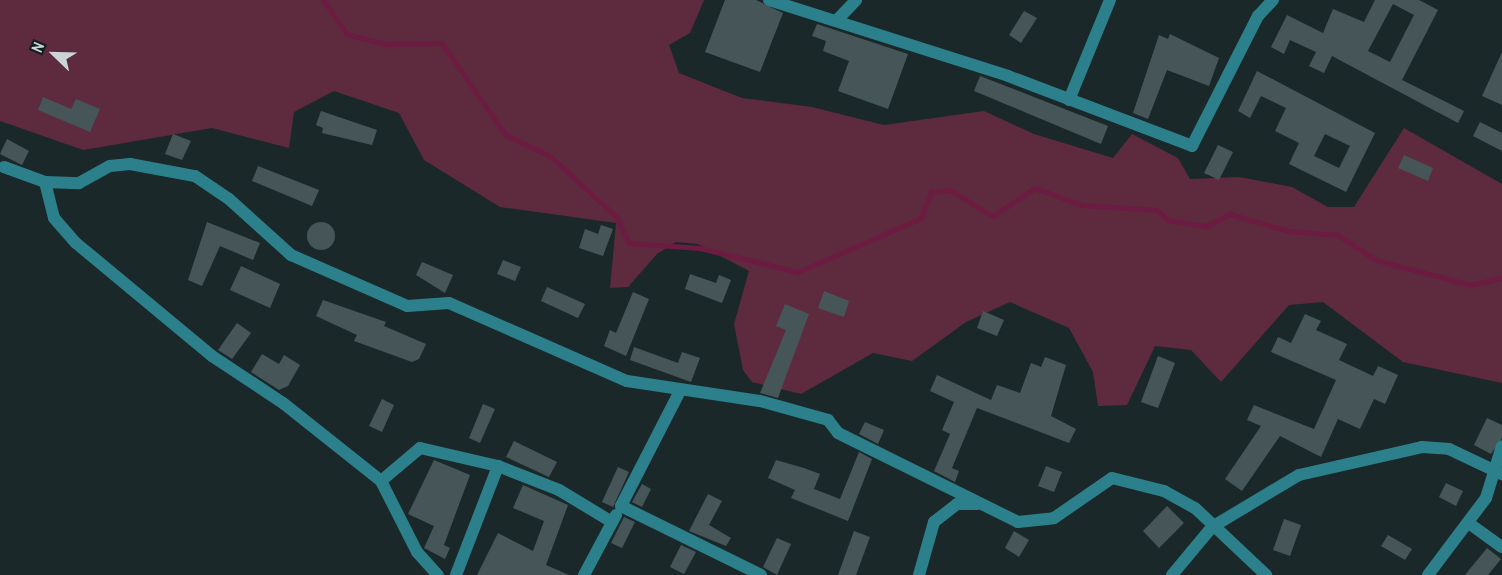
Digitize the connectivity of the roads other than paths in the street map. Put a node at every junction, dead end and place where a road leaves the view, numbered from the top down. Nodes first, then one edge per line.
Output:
1 (769, 0) edge
2 (856, 0) edge
3 (1110, 0) edge
4 (1273, 0) edge
5 (836, 21) junction
6 (1069, 100) junction
7 (4, 167) dead end
8 (45, 182) junction
9 (680, 391) junction
10 (1502, 446) edge
11 (498, 466) junction
12 (1497, 472) edge
13 (381, 481) junction
14 (981, 504) junction
15 (621, 507) junction
16 (612, 522) junction
17 (1470, 524) junction
18 (1212, 527) junction
19 (1502, 547) edge
20 (438, 575) edge
21 (456, 575) edge
22 (584, 575) edge
23 (761, 575) edge
24 (919, 575) edge
25 (1172, 575) edge
26 (1266, 575) edge
27 (1428, 575) edge

1 - 5 street
2 - 5 street
3 - 6 street
4 - 6 street
5 - 6 street
7 - 8 street
8 - 9 street
8 - 13 street
9 - 14 street
9 - 15 street
10 - 12 street
11 - 13 street
11 - 16 street
11 - 21 street
12 - 17 street
12 - 18 street
13 - 20 street
14 - 18 street
14 - 24 street
15 - 16 street
15 - 23 street
16 - 22 street
17 - 19 street
17 - 27 street
18 - 25 street
18 - 26 street

